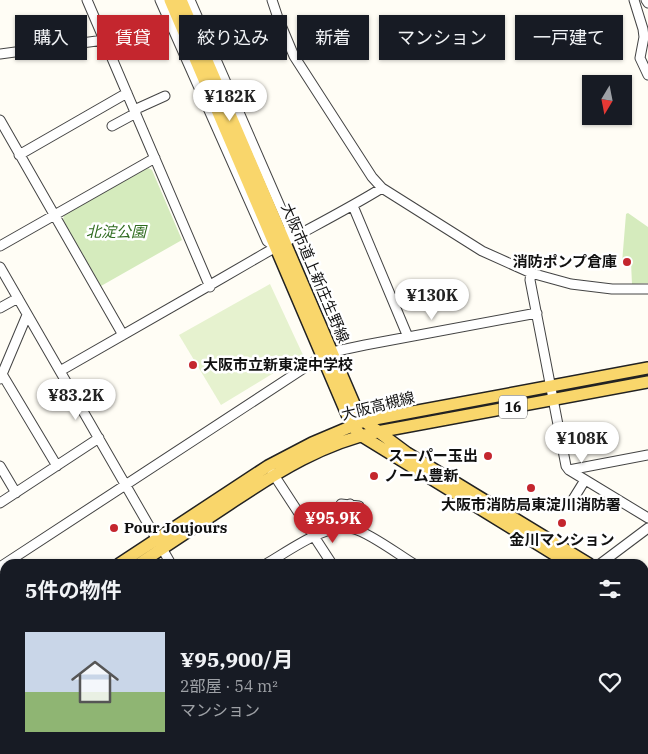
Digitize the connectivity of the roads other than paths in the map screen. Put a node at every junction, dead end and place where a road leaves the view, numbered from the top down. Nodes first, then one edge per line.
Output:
1 (87, 0) edge
2 (160, 0) edge
3 (170, 0) edge
4 (181, 0) edge
5 (190, 0) edge
6 (270, 0) edge
7 (634, 0) edge
8 (646, 0) edge
9 (648, 3) edge
10 (97, 24) edge
11 (646, 37) edge
12 (97, 41) edge
13 (0, 54) edge
14 (113, 60) edge
15 (206, 73) junction
16 (648, 75) edge
17 (127, 92) junction
18 (165, 96) dead end
19 (135, 111) junction
20 (0, 120) edge
21 (112, 126) dead end
22 (20, 154) junction
23 (155, 158) junction
24 (382, 188) junction
25 (353, 206) junction
26 (56, 216) junction
27 (281, 245) junction
28 (0, 246) edge
29 (0, 267) edge
30 (531, 273) junction
31 (210, 286) junction
32 (648, 289) edge
33 (18, 298) junction
34 (0, 308) edge
35 (536, 313) junction
36 (28, 315) junction
37 (123, 335) junction
38 (408, 337) junction
39 (326, 354) junction
40 (648, 368) edge
41 (60, 370) junction
42 (1, 376) edge
43 (648, 382) edge
44 (550, 386) junction
45 (554, 399) junction
46 (364, 421) junction
47 (352, 426) junction
48 (377, 432) junction
49 (362, 436) junction
50 (99, 438) junction
51 (648, 455) edge
52 (0, 466) edge
53 (57, 466) junction
54 (271, 470) junction
55 (569, 470) junction
56 (585, 480) junction
57 (125, 485) junction
58 (16, 493) junction
59 (572, 501) dead end
60 (0, 503) edge
61 (350, 505) dead end
62 (648, 518) edge
63 (346, 528) junction
64 (648, 528) edge
65 (314, 537) junction
66 (159, 544) junction
67 (12, 559) edge
68 (129, 559) edge
69 (144, 559) edge
70 (168, 559) edge
71 (275, 559) edge
72 (329, 559) edge
73 (406, 559) edge
74 (562, 559) edge
75 (582, 559) edge
76 (607, 559) edge

1 - 10 street
2 - 27 street
3 - 15 main road, 大阪市道上新庄生野線
4 - 15 main road, 大阪市道上新庄生野線
5 - 27 street
6 - 24 street
7 - 11 street
8 - 9 street
11 - 16 street
12 - 13 street
14 - 17 street
15 - 27 main road, 大阪市道上新庄生野線
17 - 19 street
17 - 22 street
18 - 19 street
19 - 21 street
19 - 23 street
20 - 22 street
22 - 26 street
23 - 26 street
23 - 31 street
24 - 25 street
24 - 30 street
25 - 27 street
25 - 38 street
26 - 28 street
26 - 37 street
27 - 31 street
27 - 39 main road, 大阪市道上新庄生野線
29 - 33 street
30 - 32 street
30 - 35 street
31 - 37 street
33 - 34 street
33 - 36 street
35 - 38 street
35 - 44 street
36 - 41 street
36 - 42 street
37 - 41 street
38 - 39 street
39 - 46 main road, 大阪市道上新庄生野線
39 - 47 main road, 大阪市道上新庄生野線
39 - 57 street
40 - 44 main road, 大阪高槻線 / 16
41 - 50 street
42 - 53 street
43 - 45 main road, 大阪高槻線 / 16
44 - 45 street
44 - 46 main road, 大阪高槻線 / 16
45 - 48 main road, 大阪高槻線 / 16
45 - 55 street
46 - 47 main road, 大阪高槻線 / 16
46 - 48 main road, 大阪市道上新庄生野線
47 - 49 main road, 大阪市道上新庄生野線
47 - 54 main road, 大阪高槻線 / 16
48 - 49 main road, 大阪高槻線 / 16
48 - 75 main road, 大阪市道上新庄生野線
49 - 54 main road, 大阪高槻線 / 16
49 - 74 main road, 大阪市道上新庄生野線
50 - 53 street
50 - 57 street
51 - 55 street
52 - 58 street
53 - 58 street
54 - 65 street
54 - 66 main road, 大阪高槻線 / 16
55 - 56 street
56 - 59 street
56 - 62 street
57 - 66 street
57 - 67 street
58 - 60 street
61 - 63 street
63 - 65 street
63 - 73 street
64 - 76 street
65 - 71 street
65 - 72 street
66 - 68 main road, 大阪高槻線 / 16
66 - 69 main road, 大阪高槻線 / 16
66 - 70 street

